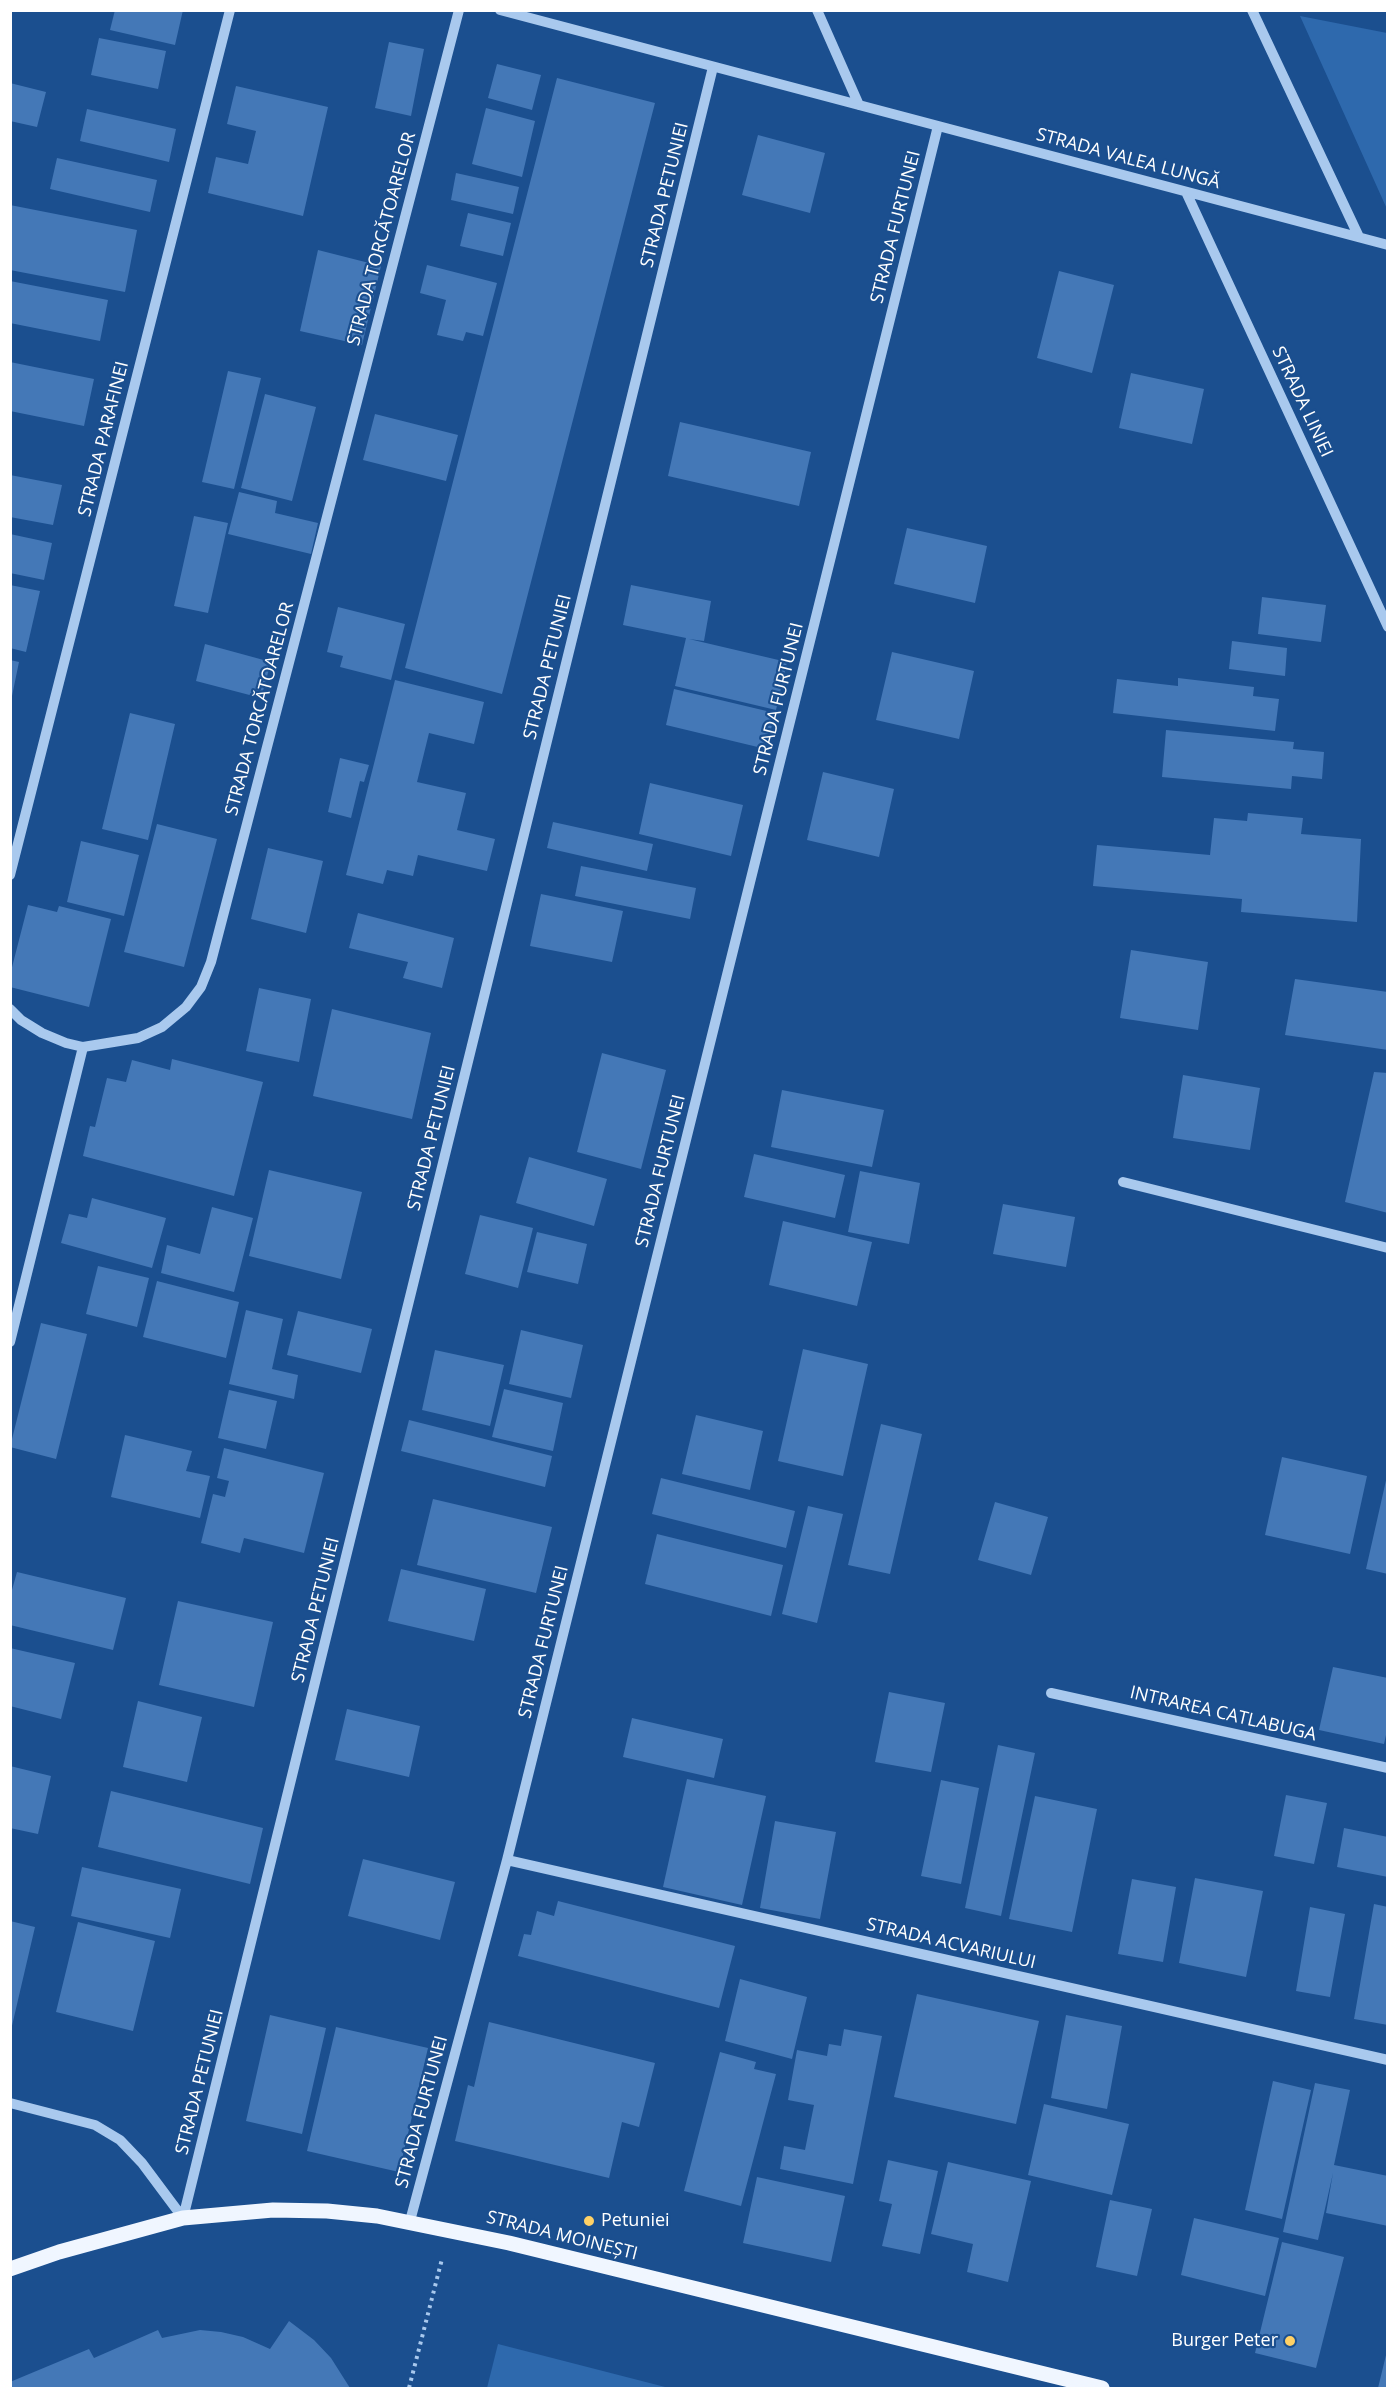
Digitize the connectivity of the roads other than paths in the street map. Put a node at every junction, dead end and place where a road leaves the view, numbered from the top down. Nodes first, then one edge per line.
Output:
1 (230, 10) edge
2 (459, 10) edge
3 (500, 10) edge
4 (817, 10) edge
5 (1252, 10) edge
6 (713, 67) junction
7 (859, 105) junction
8 (938, 126) junction
9 (1186, 192) junction
10 (1359, 237) junction
11 (1388, 245) edge
12 (1388, 627) edge
13 (10, 875) edge
14 (10, 1009) edge
15 (83, 1047) junction
16 (1124, 1182) dead end
17 (1388, 1248) edge
18 (10, 1342) edge
19 (1051, 1693) dead end
20 (1388, 1768) edge
21 (507, 1860) junction
22 (1388, 2060) edge
23 (10, 2103) edge
24 (183, 2218) junction
25 (410, 2221) junction
26 (10, 2269) edge
27 (1102, 2388) edge

1 - 13 street, STRADA PARAFINEI
2 - 15 street, STRADA TORCĂTOARELOR
3 - 6 street, STRADA VALEA LUNGĂ
4 - 7 street
5 - 10 street
6 - 7 street, STRADA VALEA LUNGĂ
6 - 24 street, STRADA PETUNIEI
7 - 8 street, STRADA VALEA LUNGĂ
8 - 9 street, STRADA VALEA LUNGĂ
8 - 21 street, STRADA FURTUNEI
9 - 10 street, STRADA VALEA LUNGĂ
9 - 12 street, STRADA LINIEI
10 - 11 street, STRADA VALEA LUNGĂ
14 - 15 street
15 - 18 street
16 - 17 street
19 - 20 street, INTRAREA CATLABUGA
21 - 22 street, STRADA ACVARIULUI
21 - 25 street, STRADA FURTUNEI
23 - 24 street
24 - 25 main road, STRADA MOINEȘTI
24 - 26 main road, STRADA MOINEȘTI
25 - 27 main road, STRADA MOINEȘTI

